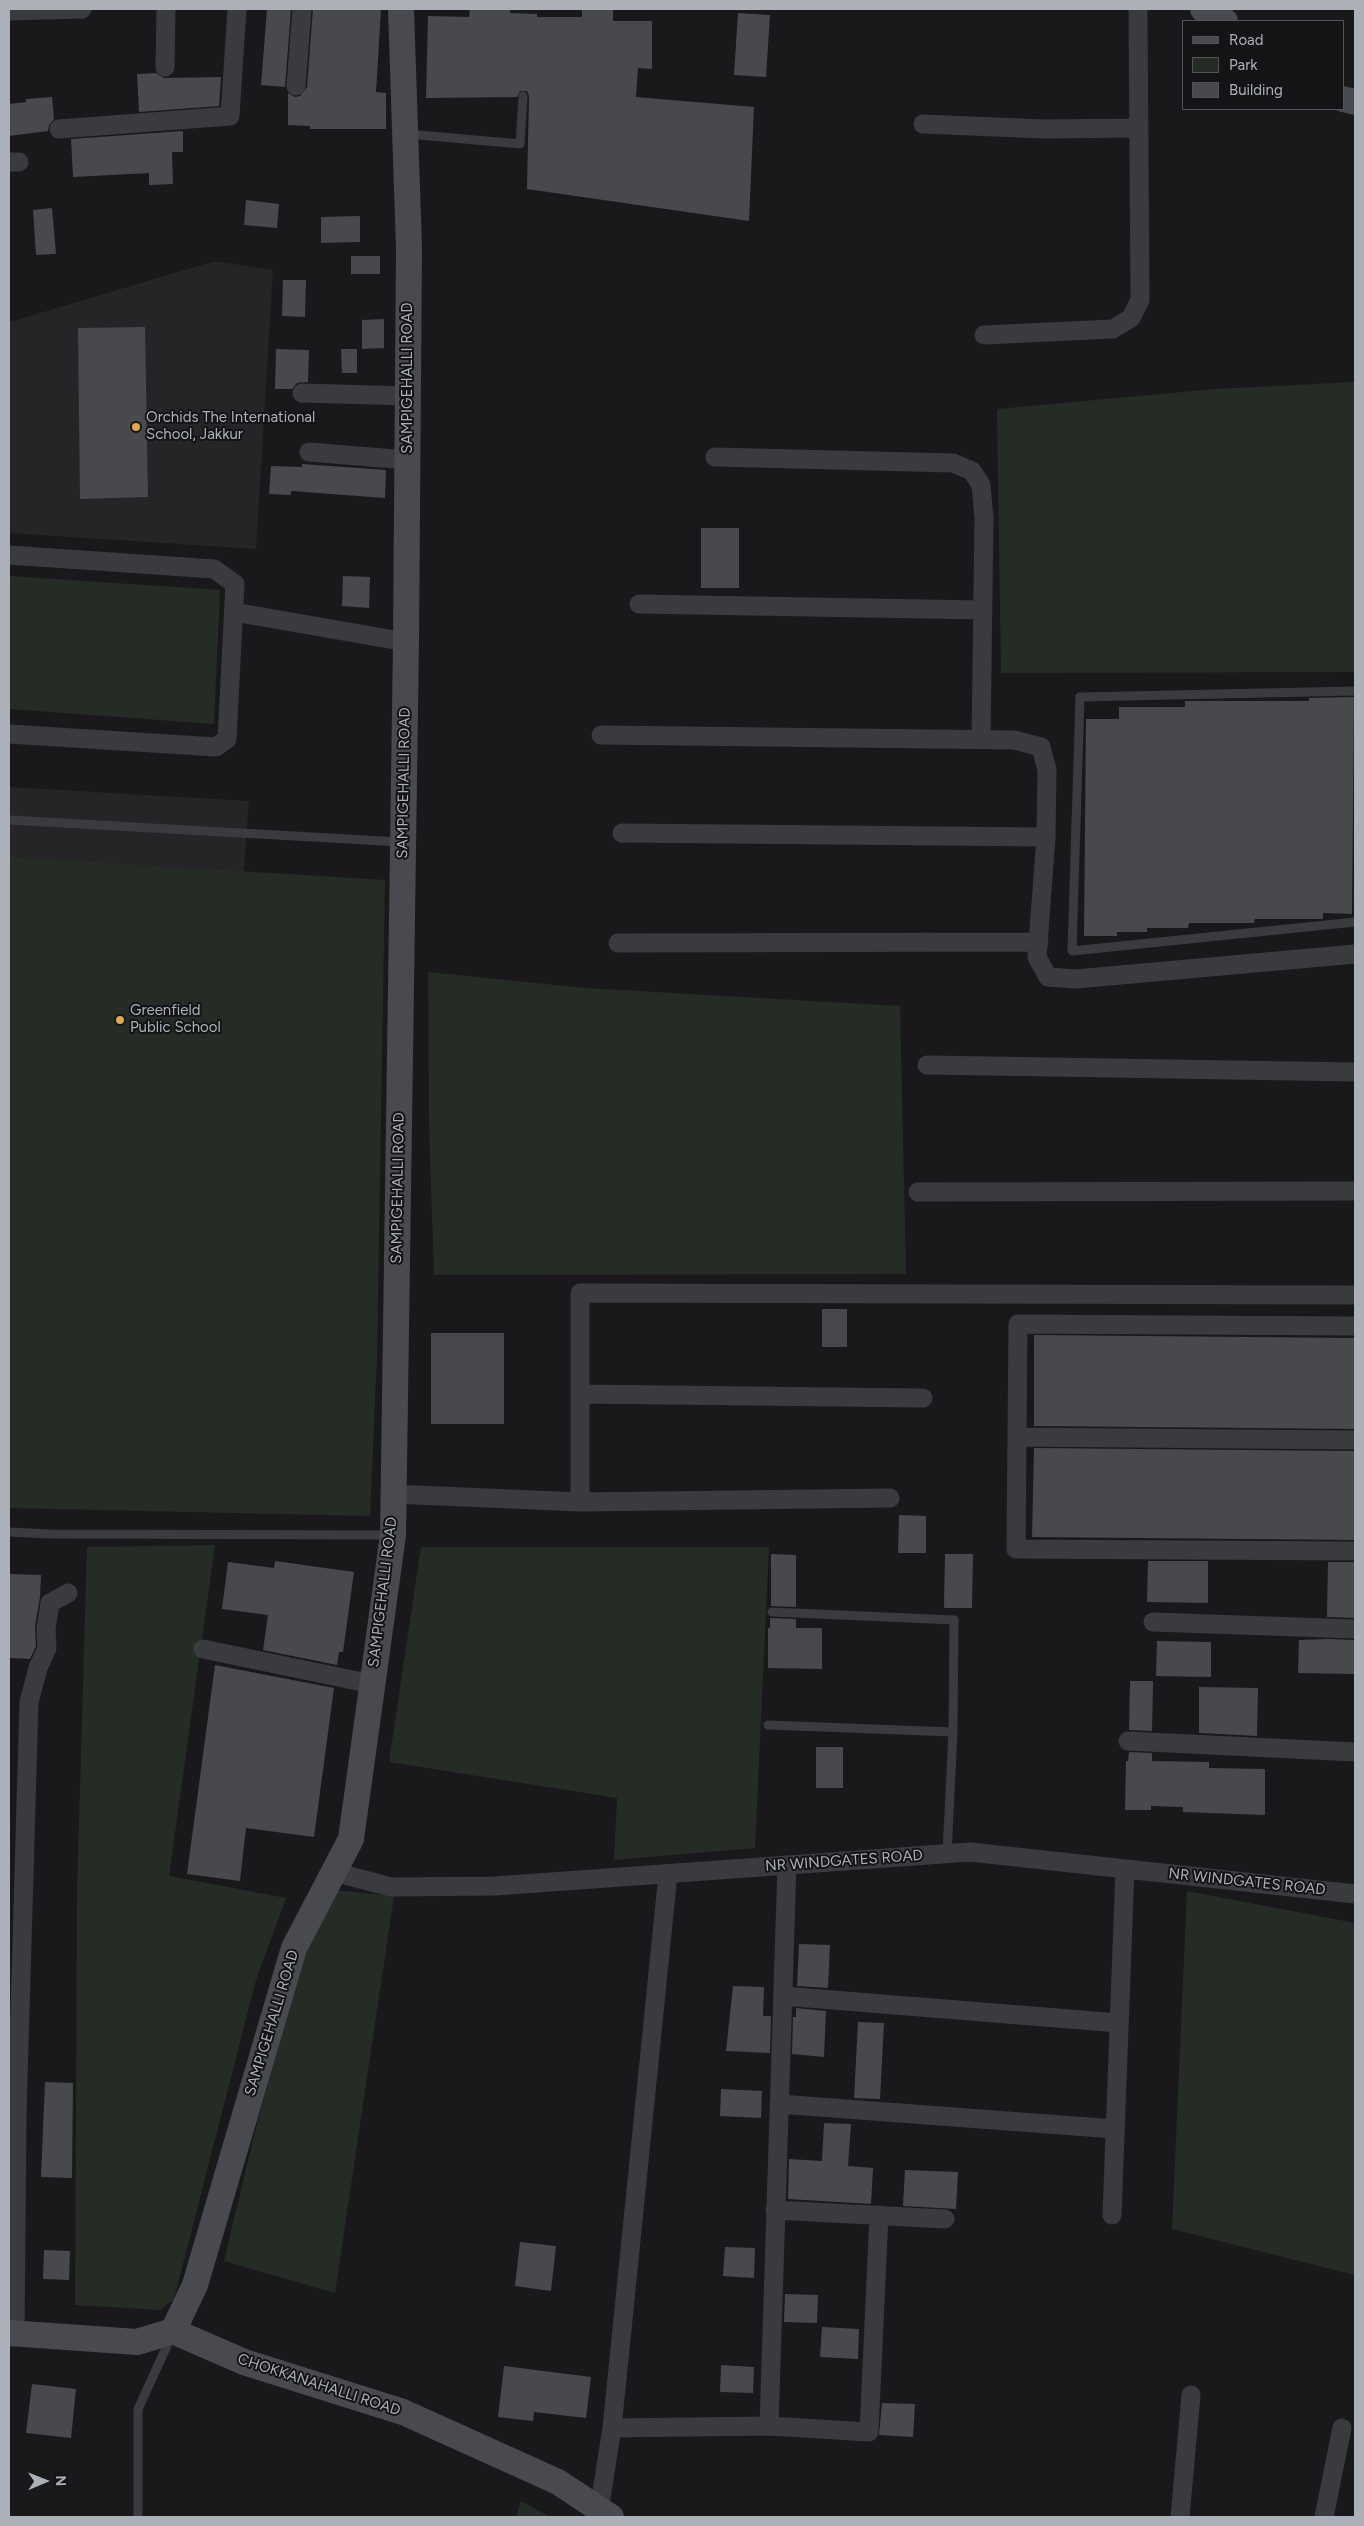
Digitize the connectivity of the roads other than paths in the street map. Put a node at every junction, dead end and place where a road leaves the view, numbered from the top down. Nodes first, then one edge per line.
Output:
1 (82, 9) edge
2 (166, 9) edge
3 (237, 9) edge
4 (302, 9) edge
5 (401, 9) edge
6 (1138, 9) edge
7 (1203, 9) edge
8 (9, 11) edge
9 (1224, 20) edge
10 (165, 67) dead end
11 (296, 86) dead end
12 (523, 96) dead end
13 (923, 124) dead end
14 (1138, 128) junction
15 (59, 129) dead end
16 (405, 134) junction
17 (984, 335) dead end
18 (302, 393) dead end
19 (408, 396) junction
20 (310, 452) dead end
21 (714, 457) dead end
22 (407, 460) junction
23 (9, 555) edge
24 (639, 604) dead end
25 (982, 610) junction
26 (234, 612) junction
27 (406, 642) junction
28 (1355, 691) edge
29 (9, 734) edge
30 (601, 736) dead end
31 (981, 740) junction
32 (9, 820) edge
33 (622, 833) dead end
34 (1046, 837) junction
35 (403, 842) junction
36 (1355, 922) edge
37 (1039, 942) junction
38 (618, 943) dead end
39 (1355, 954) edge
40 (927, 1065) dead end
41 (1355, 1072) edge
42 (1355, 1191) edge
43 (918, 1192) dead end
44 (1355, 1295) edge
45 (1355, 1326) edge
46 (580, 1394) junction
47 (922, 1398) dead end
48 (1017, 1438) junction
49 (1355, 1440) edge
50 (393, 1494) junction
51 (890, 1498) dead end
52 (580, 1502) junction
53 (9, 1532) edge
54 (393, 1535) junction
55 (1355, 1551) edge
56 (68, 1593) dead end
57 (772, 1612) dead end
58 (1153, 1622) dead end
59 (1355, 1630) edge
60 (203, 1649) dead end
61 (372, 1684) junction
62 (768, 1725) dead end
63 (952, 1732) junction
64 (1128, 1742) dead end
65 (1355, 1752) edge
66 (947, 1854) junction
67 (787, 1865) junction
68 (1125, 1869) junction
69 (334, 1872) junction
70 (668, 1874) junction
71 (1355, 1894) edge
72 (783, 1996) junction
73 (1119, 2023) junction
74 (780, 2104) junction
75 (1115, 2130) junction
76 (776, 2210) junction
77 (879, 2215) junction
78 (1112, 2215) dead end
79 (945, 2219) dead end
80 (173, 2331) junction
81 (12, 2333) edge
82 (1191, 2395) dead end
83 (768, 2426) junction
84 (612, 2428) junction
85 (1342, 2428) dead end
86 (603, 2515) edge
87 (138, 2517) edge
88 (1180, 2517) edge
89 (1324, 2517) edge

1 - 8 street
2 - 10 street
3 - 15 street
4 - 11 street
5 - 16 street, SAMPIGEHALLI ROAD
6 - 14 street
7 - 9 street
12 - 16 lane
13 - 14 street
14 - 17 street
16 - 19 street, SAMPIGEHALLI ROAD
18 - 19 street
19 - 22 street, SAMPIGEHALLI ROAD
20 - 22 street
21 - 25 street
22 - 27 street, SAMPIGEHALLI ROAD
23 - 26 street
24 - 25 street
25 - 31 street
26 - 27 street
26 - 29 street
27 - 35 street, SAMPIGEHALLI ROAD
28 - 36 lane
30 - 31 street
31 - 34 street
32 - 35 lane
33 - 34 street
34 - 37 street
35 - 50 street, SAMPIGEHALLI ROAD
37 - 38 street
37 - 39 street
40 - 41 street
42 - 43 street
44 - 46 street
45 - 48 street
46 - 47 street
46 - 52 street
48 - 49 street
48 - 55 street
50 - 52 street
50 - 54 street, SAMPIGEHALLI ROAD
51 - 52 street
53 - 54 lane
54 - 61 street, SAMPIGEHALLI ROAD
56 - 81 street
57 - 63 lane
58 - 59 street
60 - 61 street
61 - 69 street, SAMPIGEHALLI ROAD
62 - 63 lane
63 - 66 lane
64 - 65 street
66 - 67 street, NR WINDGATES ROAD
66 - 68 street, NR WINDGATES ROAD
67 - 70 street, NR WINDGATES ROAD
67 - 72 street
68 - 71 street, NR WINDGATES ROAD
68 - 73 street
69 - 70 street, NR WINDGATES ROAD
69 - 80 street, SAMPIGEHALLI ROAD
70 - 84 street
72 - 73 street
72 - 74 street
73 - 75 street
74 - 75 street
74 - 76 street
75 - 78 street
76 - 77 street
76 - 83 street
77 - 79 street
77 - 83 street
80 - 81 street
80 - 86 street, CHOKKANAHALLI ROAD
80 - 87 lane
82 - 88 street
83 - 84 street
84 - 86 street
85 - 89 street

